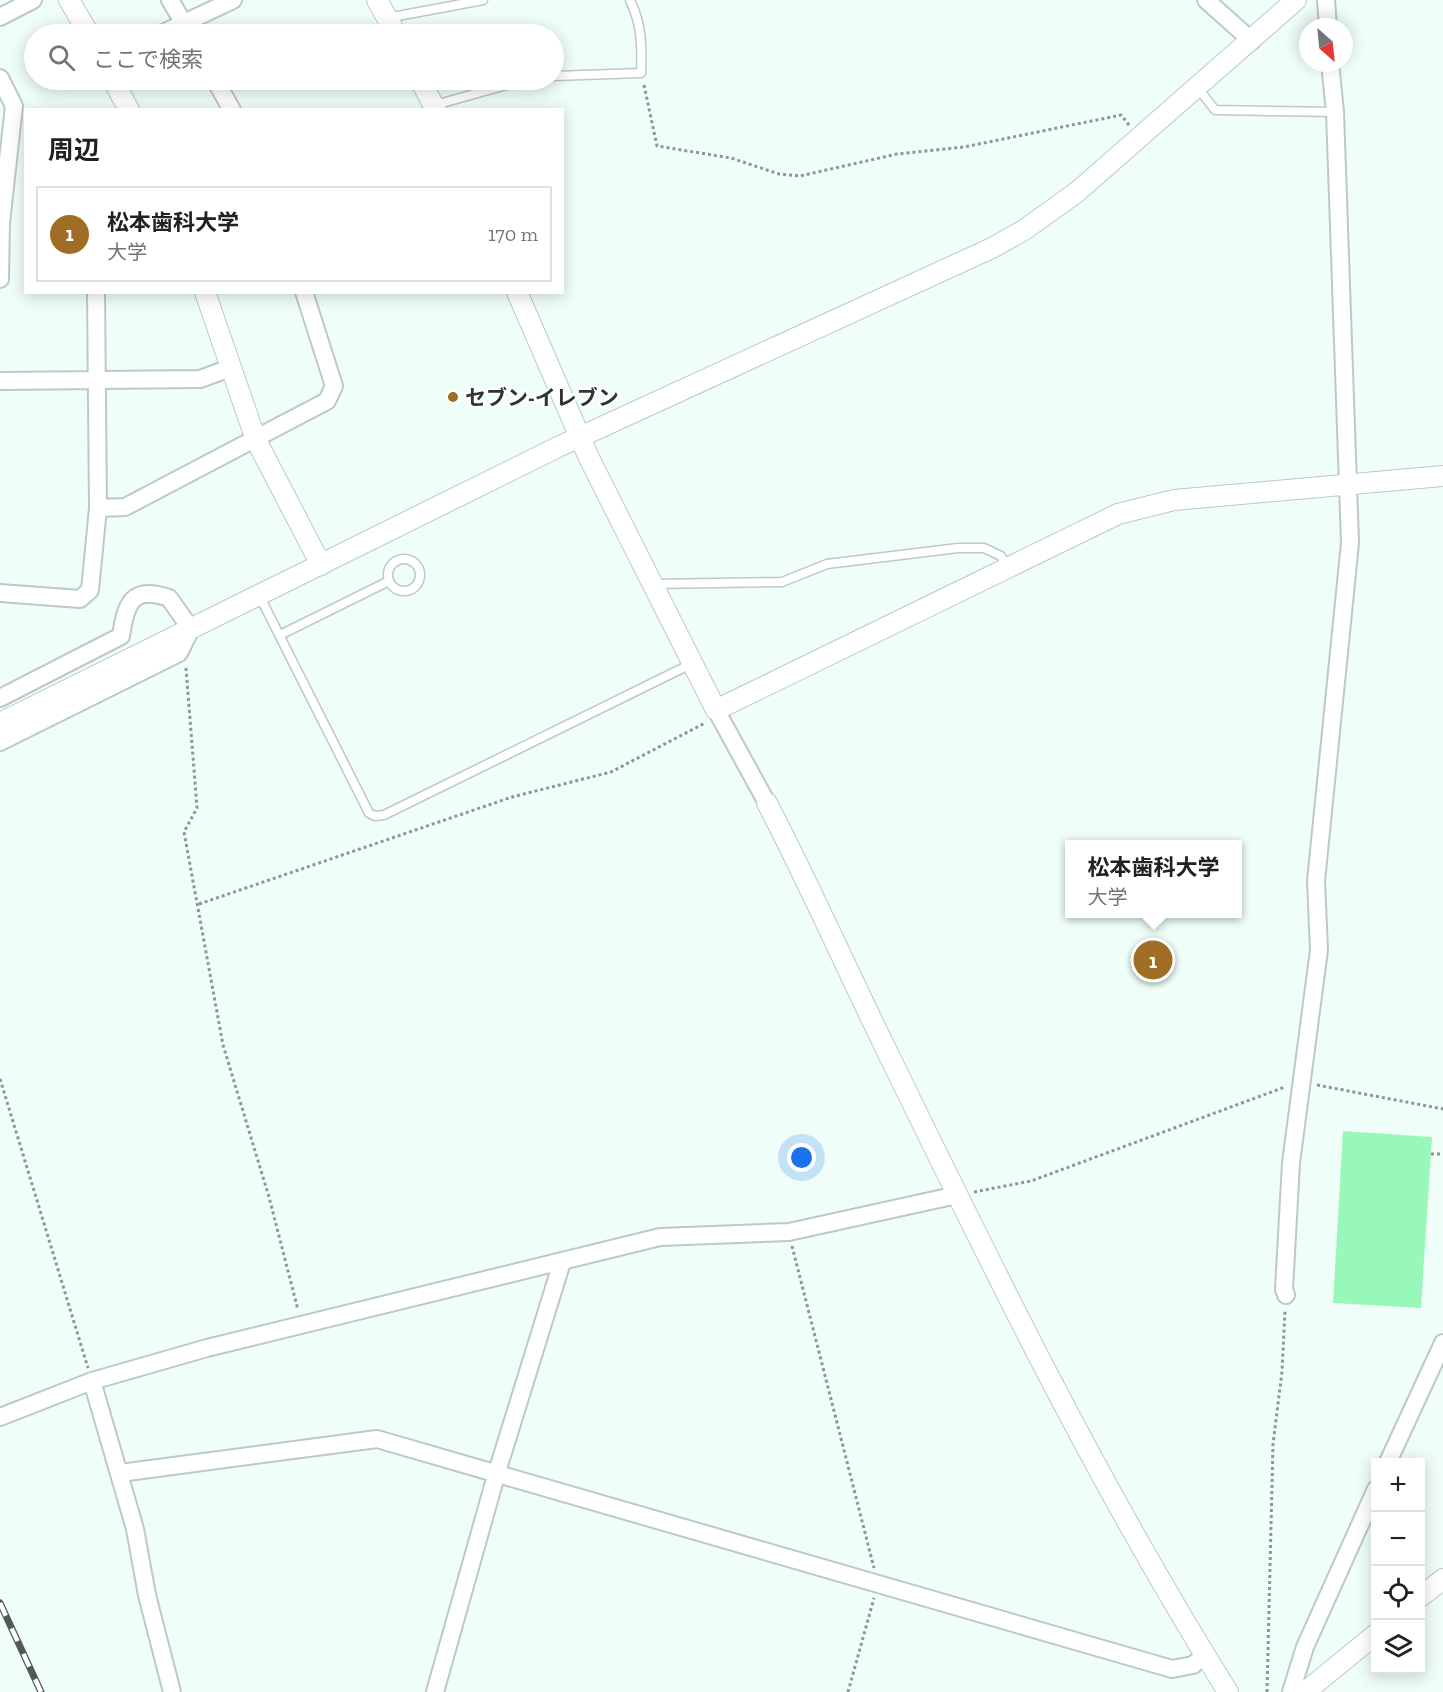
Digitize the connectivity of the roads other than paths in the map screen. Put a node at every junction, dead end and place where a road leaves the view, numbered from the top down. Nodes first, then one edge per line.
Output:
1 (33, 0) edge
2 (69, 0) edge
3 (170, 0) edge
4 (233, 0) edge
5 (377, 0) edge
6 (483, 0) edge
7 (630, 0) edge
8 (1206, 0) edge
9 (1296, 0) edge
10 (1326, 0) edge
11 (0, 17) edge
12 (1327, 18) edge
13 (83, 24) edge
14 (184, 24) edge
15 (193, 24) edge
16 (390, 24) edge
17 (398, 24) edge
18 (1252, 41) junction
19 (1331, 72) edge
20 (564, 76) edge
21 (0, 78) edge
22 (1198, 88) junction
23 (118, 90) edge
24 (221, 90) edge
25 (426, 90) edge
26 (491, 90) edge
27 (435, 107) edge
28 (128, 108) edge
29 (231, 108) edge
30 (1335, 112) junction
31 (0, 279) edge
32 (96, 294) edge
33 (206, 294) edge
34 (305, 294) edge
35 (518, 294) edge
36 (230, 368) junction
37 (97, 380) junction
38 (0, 381) edge
39 (581, 436) junction
40 (256, 440) junction
41 (1443, 476) edge
42 (1348, 483) junction
43 (98, 508) junction
44 (321, 565) junction
45 (1008, 568) junction
46 (389, 581) dead end
47 (650, 584) junction
48 (0, 592) edge
49 (259, 595) junction
50 (191, 629) junction
51 (280, 635) junction
52 (692, 664) junction
53 (0, 698) edge
54 (716, 710) junction
55 (0, 723) edge
56 (0, 742) edge
57 (767, 803) joint
58 (957, 1195) junction
59 (562, 1262) junction
60 (1286, 1295) road end
61 (1443, 1342) edge
62 (92, 1381) junction
63 (0, 1417) edge
64 (1390, 1458) edge
65 (497, 1472) junction
66 (120, 1473) junction
67 (1371, 1500) edge
68 (1443, 1579) edge
69 (1425, 1593) edge
70 (1371, 1638) edge
71 (1204, 1655) junction
72 (172, 1692) edge
73 (435, 1692) edge
74 (1228, 1692) edge
75 (1291, 1692) edge
76 (1305, 1692) edge

1 - 11 street
2 - 13 street
3 - 14 street
4 - 15 street
5 - 16 street
6 - 17 lane
7 - 20 lane
8 - 18 street
9 - 18 street
10 - 12 street
18 - 22 street
19 - 30 street
21 - 31 street
22 - 30 lane
22 - 39 street
23 - 28 street
24 - 29 street
25 - 27 street
26 - 27 lane
30 - 42 street
32 - 37 street
33 - 36 street
34 - 40 street
35 - 39 street
36 - 37 street
36 - 40 street
37 - 38 street
37 - 43 street
39 - 44 street
39 - 47 street
40 - 43 street
40 - 44 street
41 - 42 street
42 - 45 street
42 - 60 street
43 - 48 street
44 - 49 street
45 - 47 lane
45 - 54 street
46 - 51 lane
47 - 52 street
49 - 50 street
49 - 51 lane
50 - 53 street
50 - 55 street
50 - 56 street
51 - 52 lane
52 - 54 street
54 - 57 street
57 - 58 street
58 - 59 street
58 - 71 street
59 - 62 street
59 - 65 street
61 - 64 street
62 - 63 street
62 - 66 street
65 - 66 street
65 - 71 street
65 - 73 street
66 - 72 street
67 - 75 street
68 - 69 street
70 - 76 street
71 - 74 street

